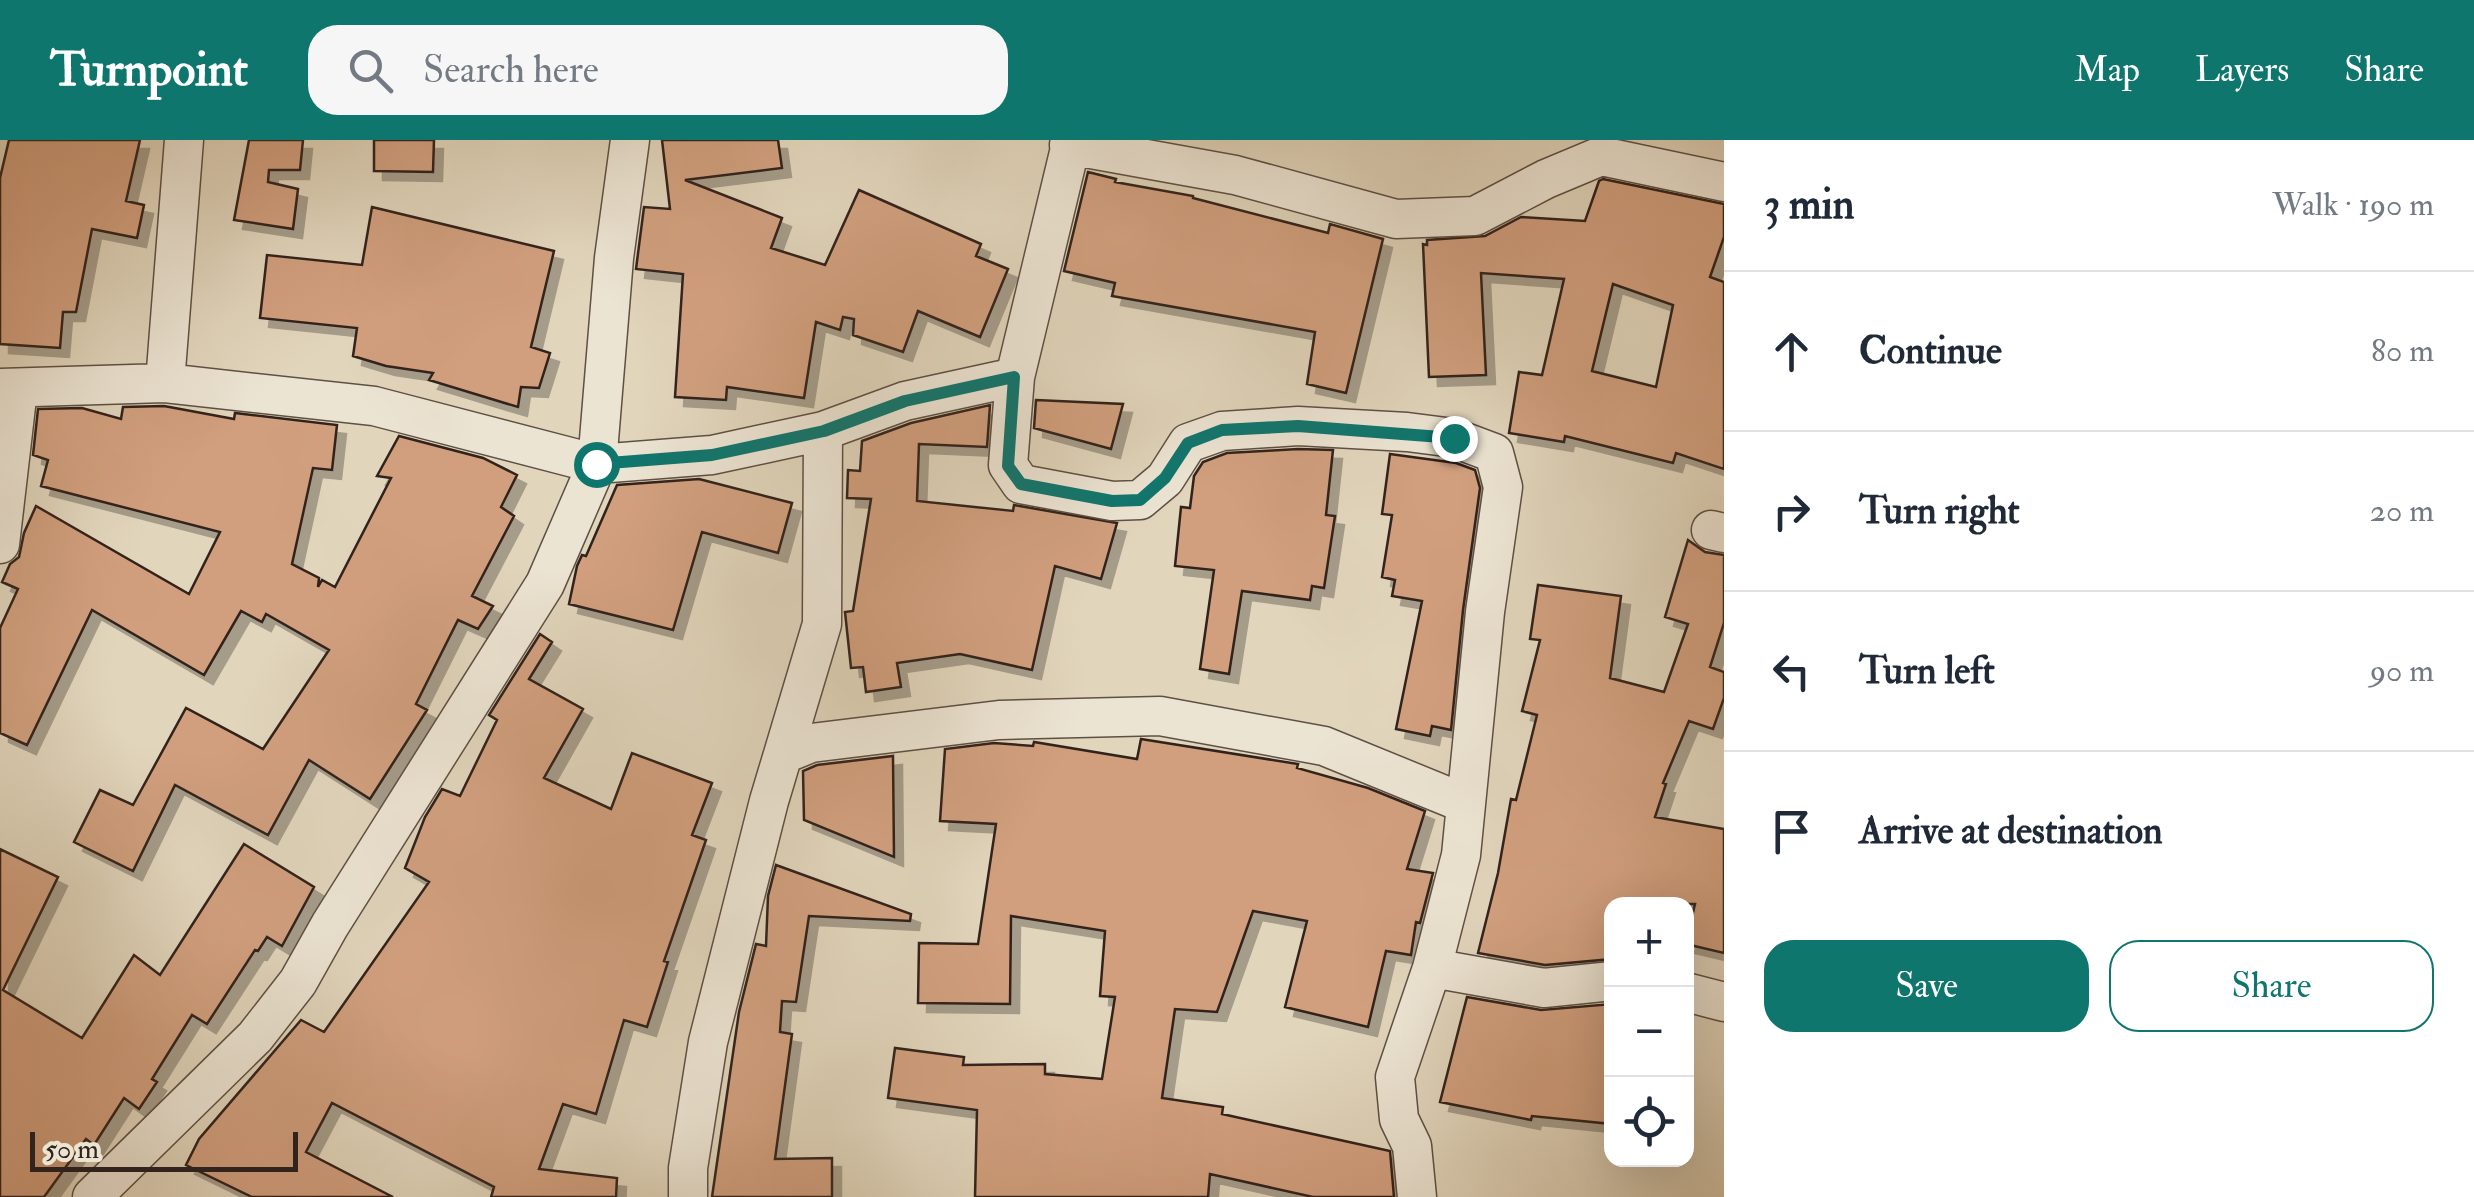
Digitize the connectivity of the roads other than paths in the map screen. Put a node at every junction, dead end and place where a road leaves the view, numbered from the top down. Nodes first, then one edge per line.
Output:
1 (184, 140) edge
2 (630, 140) edge
3 (1071, 142) edge
4 (1724, 182) edge
5 (1014, 377) junction
6 (165, 383) junction
7 (9, 388) edge
8 (824, 431) junction
9 (596, 464) junction
10 (0, 544) edge
11 (784, 754) junction
12 (1466, 804) junction
13 (1432, 968) junction
14 (1604, 982) edge
15 (1694, 994) edge
16 (1724, 1002) edge
17 (92, 1197) edge
18 (688, 1197) edge
19 (1416, 1197) edge

1 - 6 street
2 - 9 street
3 - 4 street
3 - 5 street
5 - 8 street
5 - 12 street
6 - 7 street
6 - 9 street
7 - 10 street
8 - 9 street
8 - 11 street
9 - 17 street
11 - 12 street
11 - 18 street
12 - 13 street
13 - 14 street
13 - 19 street
15 - 16 street

